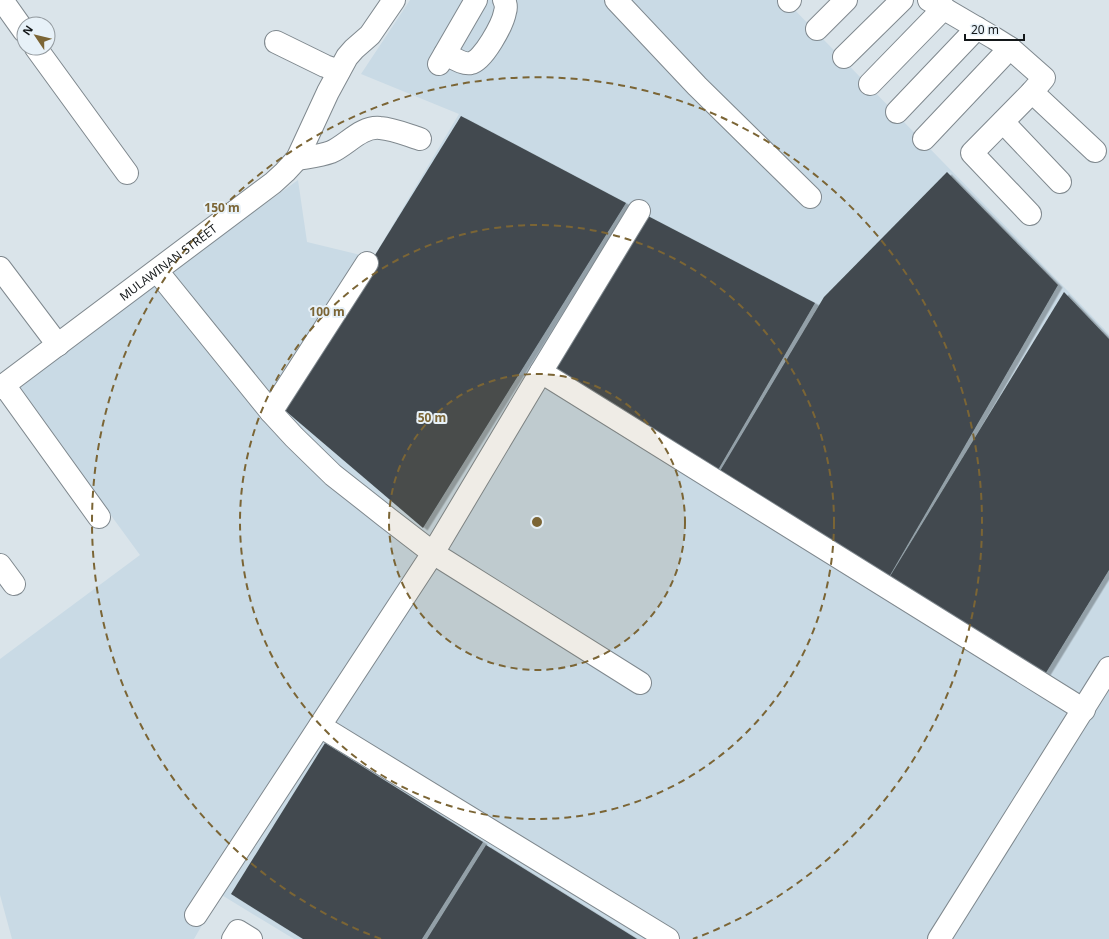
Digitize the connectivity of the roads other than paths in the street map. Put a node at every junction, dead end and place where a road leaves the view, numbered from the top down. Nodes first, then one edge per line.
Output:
1 (1, 0) edge
2 (394, 0) edge
3 (476, 0) edge
4 (504, 0) edge
5 (616, 0) edge
6 (846, 0) edge
7 (902, 0) edge
8 (937, 4) edge
9 (16, 20) edge
10 (977, 28) junction
11 (817, 29) dead end
12 (276, 42) dead end
13 (1010, 48) junction
14 (42, 56) edge
15 (844, 57) dead end
16 (339, 71) junction
17 (870, 84) dead end
18 (1032, 92) junction
19 (897, 112) dead end
20 (1003, 122) junction
21 (420, 139) dead end
22 (924, 139) dead end
23 (1095, 151) dead end
24 (297, 159) junction
25 (127, 173) dead end
26 (1060, 182) dead end
27 (810, 197) dead end
28 (639, 211) dead end
29 (1030, 214) dead end
30 (367, 263) dead end
31 (0, 268) edge
32 (157, 271) junction
33 (58, 345) junction
34 (541, 372) junction
35 (2, 387) edge
36 (271, 412) junction
37 (99, 517) dead end
38 (433, 553) junction
39 (0, 565) edge
40 (14, 584) dead end
41 (1109, 668) edge
42 (640, 683) dead end
43 (1084, 710) junction
44 (320, 726) junction
45 (196, 916) dead end
46 (233, 939) edge
47 (251, 939) edge
48 (668, 939) edge
49 (939, 939) edge

1 - 9 street
2 - 16 street, MULAWINAN STREET
3 - 4 street
5 - 27 street
6 - 11 street
7 - 15 street
8 - 10 street
8 - 17 street
10 - 13 street
10 - 19 street
12 - 16 street
13 - 18 street
13 - 22 street
14 - 25 street
16 - 24 street, MULAWINAN STREET
18 - 20 street
18 - 23 street
20 - 26 street
20 - 29 street
21 - 24 street
24 - 32 street, MULAWINAN STREET
28 - 34 street
30 - 36 street
31 - 33 street
32 - 33 street, MULAWINAN STREET
32 - 36 street
33 - 35 street, MULAWINAN STREET
34 - 38 street
34 - 43 street
35 - 37 street
36 - 38 street
38 - 42 street
38 - 44 street
39 - 40 street
41 - 43 street
43 - 49 street
44 - 45 street
44 - 48 street
46 - 47 street

